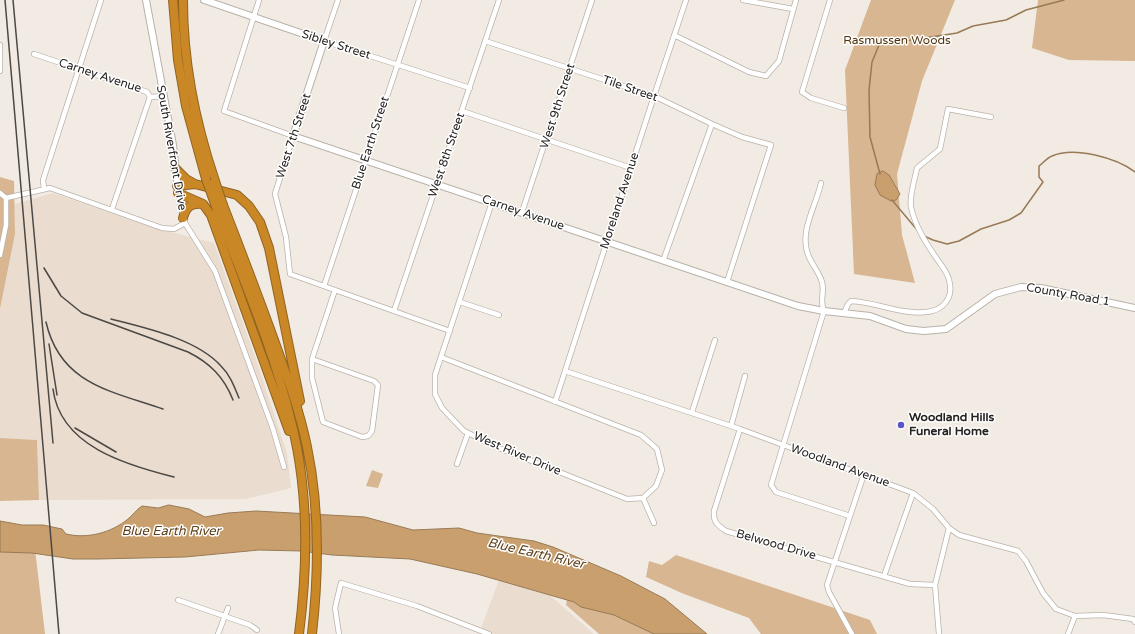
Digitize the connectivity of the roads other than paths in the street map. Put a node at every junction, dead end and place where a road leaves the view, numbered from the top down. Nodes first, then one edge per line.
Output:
1 (101, 0) edge
2 (146, 0) edge
3 (173, 0) edge
4 (183, 0) edge
5 (204, 0) edge
6 (259, 0) edge
7 (338, 0) edge
8 (419, 0) edge
9 (499, 0) edge
10 (592, 0) edge
11 (686, 0) edge
12 (743, 0) edge
13 (796, 0) edge
14 (830, 0) edge
15 (793, 9) junction
16 (253, 17) junction
17 (674, 36) junction
18 (324, 41) junction
19 (485, 41) junction
20 (0, 45) edge
21 (34, 54) dead end
22 (397, 65) junction
23 (570, 69) junction
24 (0, 70) edge
25 (79, 70) junction
26 (470, 88) junction
27 (163, 96) junction
28 (654, 96) junction
29 (150, 97) junction
30 (844, 108) dead end
31 (462, 111) junction
32 (991, 117) dead end
33 (712, 124) junction
34 (293, 136) junction
35 (547, 141) junction
36 (366, 161) junction
37 (175, 168) junction
38 (631, 168) junction
39 (821, 183) dead end
40 (195, 184) junction
41 (437, 184) junction
42 (44, 189) junction
43 (178, 190) junction
44 (0, 193) edge
45 (6, 198) junction
46 (492, 202) junction
47 (202, 204) junction
48 (219, 204) junction
49 (112, 209) junction
50 (522, 212) junction
51 (184, 221) junction
52 (607, 241) junction
53 (0, 255) edge
54 (663, 261) junction
55 (727, 282) junction
56 (324, 286) junction
57 (335, 290) junction
58 (460, 302) junction
59 (1135, 308) edge
60 (394, 311) junction
61 (824, 311) junction
62 (844, 313) junction
63 (499, 315) dead end
64 (450, 331) junction
65 (715, 340) dead end
66 (441, 357) junction
67 (312, 359) junction
68 (565, 371) junction
69 (745, 376) dead end
70 (556, 402) junction
71 (692, 412) junction
72 (731, 426) junction
73 (740, 429) junction
74 (468, 433) junction
75 (783, 445) junction
76 (307, 447) junction
77 (458, 464) dead end
78 (300, 465) junction
79 (284, 467) dead end
80 (864, 474) junction
81 (913, 493) junction
82 (643, 498) junction
83 (850, 516) junction
84 (654, 523) dead end
85 (949, 528) junction
86 (834, 561) junction
87 (884, 576) junction
88 (935, 585) junction
89 (178, 600) dead end
90 (228, 608) dead end
91 (225, 616) junction
92 (1075, 616) junction
93 (1135, 622) edge
94 (257, 630) dead end
95 (483, 633) edge
96 (218, 634) edge
97 (299, 634) edge
98 (312, 634) edge
99 (339, 634) edge
100 (489, 634) edge
101 (852, 634) edge
102 (939, 634) edge
103 (1068, 634) edge

1 - 25 street
2 - 27 main road, South Riverfront Drive
3 - 48 highway, bridge
4 - 48 highway, bridge
5 - 16 main road, Sibley Street
6 - 16 street
7 - 18 street, West 7th Street
8 - 22 street, Blue Earth Street
9 - 19 street, West 8th Street
10 - 23 street, West 9th Street
11 - 17 street, Moreland Avenue
12 - 15 street
13 - 15 street
14 - 30 street
15 - 17 street
16 - 18 main road, Sibley Street
16 - 34 street, Carney Avenue
17 - 28 street, Moreland Avenue
18 - 22 street, Sibley Street
18 - 34 main road, West 7th Street
19 - 23 street, Tile Street
19 - 26 street, West 8th Street
20 - 24 street
21 - 25 street, Carney Avenue
22 - 26 street, Sibley Street
22 - 36 street, Blue Earth Street
23 - 28 street, Tile Street
23 - 35 street, West 9th Street
25 - 29 street, Carney Avenue
25 - 42 street
26 - 31 street, West 8th Street
27 - 29 street, Carney Avenue
27 - 37 main road, South Riverfront Drive
28 - 33 street, Tile Street
28 - 38 street, Moreland Avenue
29 - 49 street
31 - 35 street
31 - 41 street, West 8th Street
32 - 62 street
33 - 54 street
33 - 55 street, Tile Street
34 - 36 main road, Carney Avenue
34 - 56 street, West 7th Street
35 - 38 street
35 - 50 street, West 9th Street
36 - 41 main road, Carney Avenue
36 - 56 street, Blue Earth Street
37 - 40 highway
37 - 43 main road, South Riverfront Drive
38 - 52 street, Moreland Avenue
39 - 61 street
40 - 43 highway
40 - 76 highway
41 - 46 main road, Carney Avenue
41 - 60 street, West 8th Street
42 - 45 street
42 - 49 street
43 - 47 highway
43 - 51 street, South Riverfront Drive
44 - 45 street
45 - 53 street
46 - 50 main road, Carney Avenue
46 - 58 street, West River Drive
47 - 51 highway
47 - 78 highway
48 - 76 highway
48 - 78 highway
49 - 51 street
50 - 52 main road, Carney Avenue
51 - 79 street, South Riverfront Drive
52 - 54 main road, Carney Avenue
52 - 68 street, Moreland Avenue
54 - 55 main road, Carney Avenue
55 - 61 main road, Carney Avenue
56 - 57 street
57 - 60 street
57 - 67 street
58 - 63 street
58 - 64 street, West River Drive
59 - 62 main road, County Road 1
60 - 64 street
61 - 62 main road, County Road 1
61 - 75 street
64 - 66 street, West River Drive
65 - 71 street
66 - 70 street
66 - 74 street, West River Drive
67 - 67 street
68 - 70 street, Moreland Avenue
68 - 71 street, Woodland Avenue
69 - 72 street
70 - 82 street
71 - 72 street, Woodland Avenue
72 - 73 street, Woodland Avenue
73 - 75 street, Woodland Avenue
73 - 86 street, Belwood Drive
74 - 77 street
74 - 82 street, West River Drive
75 - 80 street, Woodland Avenue
75 - 83 street
76 - 98 highway
78 - 97 highway
80 - 81 street, Woodland Avenue
80 - 83 street
81 - 85 street, Woodland Avenue
81 - 87 street
82 - 84 street
83 - 86 street
85 - 88 street
85 - 92 street, Woodland Avenue
86 - 87 street, Belwood Drive
86 - 101 street
87 - 88 street, Belwood Drive
88 - 102 street
89 - 91 street
90 - 91 street
91 - 94 street
91 - 96 street
92 - 93 street
92 - 103 street
95 - 99 street
95 - 100 street

